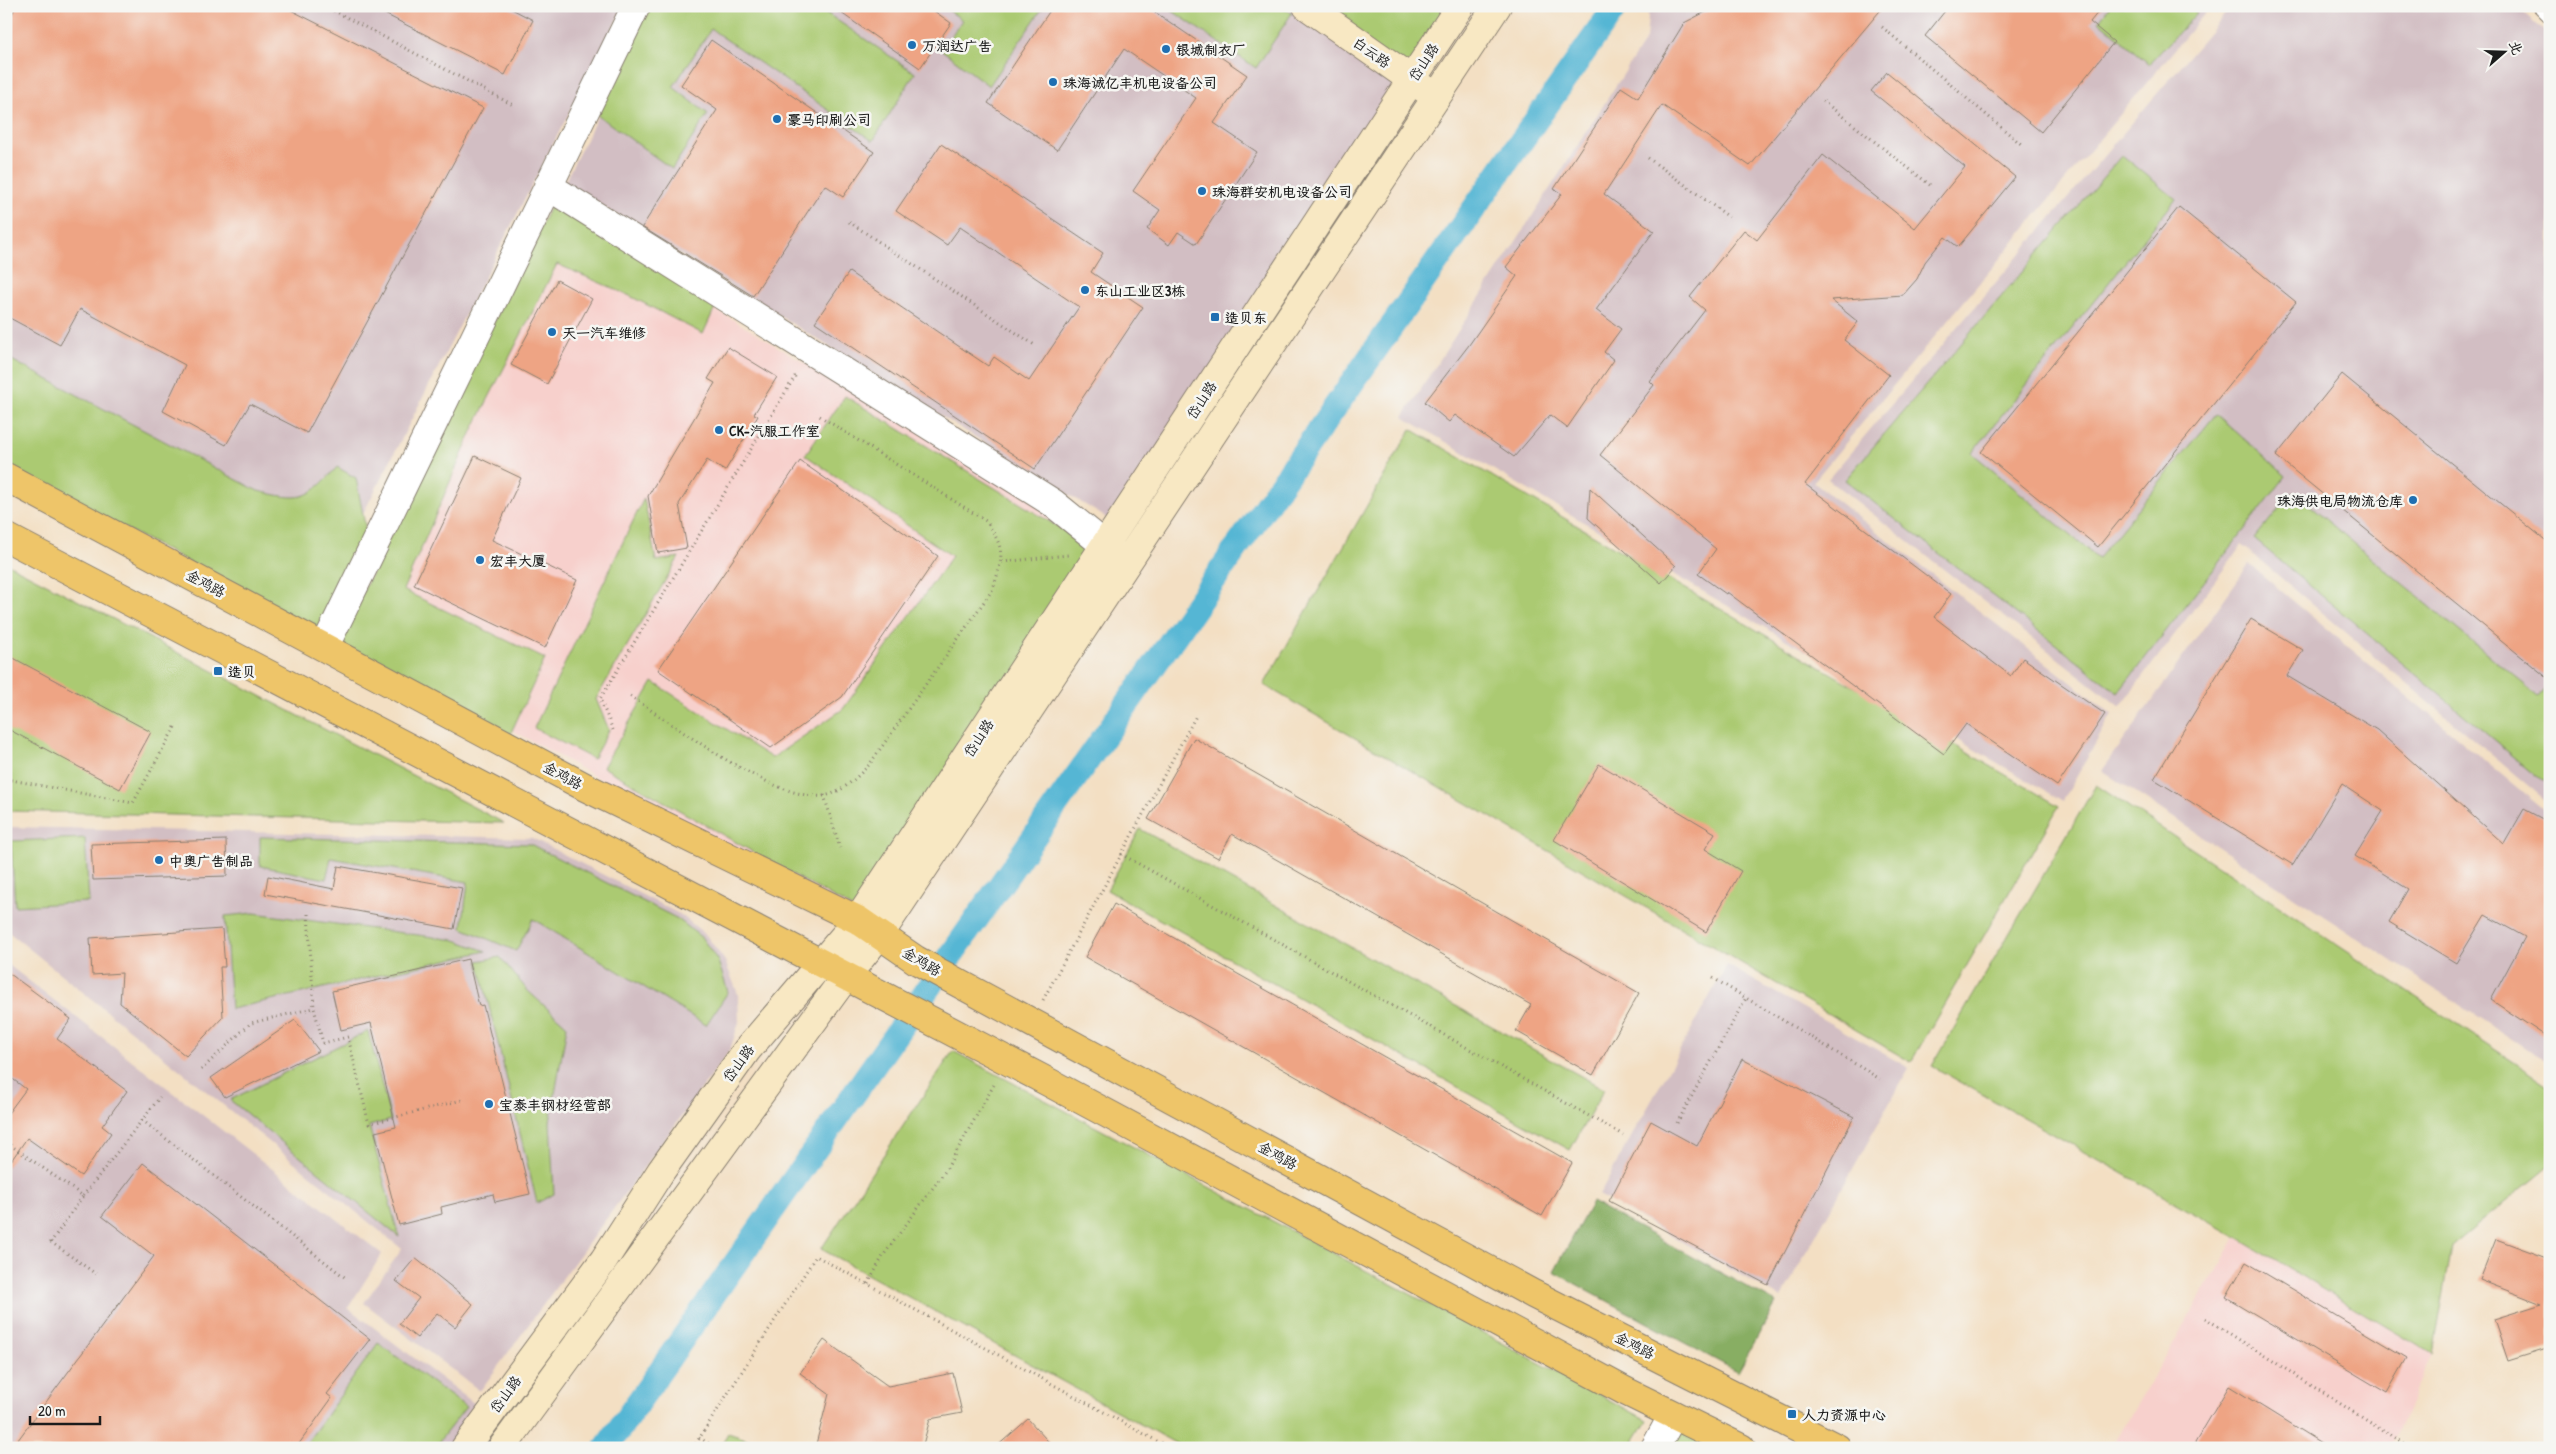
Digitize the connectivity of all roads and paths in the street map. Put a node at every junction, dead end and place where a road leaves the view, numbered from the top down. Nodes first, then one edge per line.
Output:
1 (325, 6) edge
2 (556, 6) edge
3 (636, 6) edge
4 (1307, 6) edge
5 (1460, 6) edge
6 (1497, 6) edge
7 (2540, 6) edge
8 (565, 11) dead end
9 (2550, 16) edge
10 (1882, 27) dead end
11 (1412, 79) junction
12 (1437, 97) junction
13 (1823, 101) dead end
14 (515, 106) dead end
15 (2021, 144) dead end
16 (1648, 158) dead end
17 (1930, 185) dead end
18 (548, 186) junction
19 (1729, 217) dead end
20 (849, 222) dead end
21 (1036, 346) dead end
22 (810, 351) junction
23 (818, 415) dead end
24 (6, 477) edge
25 (6, 537) edge
26 (1105, 545) junction
27 (1075, 554) dead end
28 (1002, 562) junction
29 (1126, 563) junction
30 (324, 646) junction
31 (630, 696) dead end
32 (1197, 714) dead end
33 (175, 727) dead end
34 (613, 730) dead end
35 (6, 779) edge
36 (824, 796) junction
37 (840, 848) dead end
38 (1121, 854) junction
39 (308, 914) dead end
40 (869, 927) junction
41 (821, 963) junction
42 (846, 976) junction
43 (1712, 978) dead end
44 (1746, 998) junction
45 (314, 1008) junction
46 (1031, 1020) junction
47 (1007, 1060) junction
48 (201, 1070) dead end
49 (1880, 1078) dead end
50 (160, 1097) dead end
51 (462, 1100) dead end
52 (142, 1120) junction
53 (1678, 1123) dead end
54 (1623, 1135) dead end
55 (6, 1142) edge
56 (83, 1196) junction
57 (96, 1274) dead end
58 (348, 1280) dead end
59 (868, 1284) junction
60 (2205, 1318) dead end
61 (1674, 1415) junction
62 (699, 1438) junction
63 (2407, 1446) dead end
64 (465, 1448) edge
65 (502, 1448) edge
66 (693, 1448) edge
67 (717, 1448) edge
68 (1170, 1448) edge
69 (1654, 1448) edge
70 (1741, 1448) edge
71 (1837, 1448) edge

1 - 14 path
2 - 8 path
3 - 18 street
4 - 11 street, 白云路
5 - 11 street, 岱山路
6 - 12 street, 岱山路
7 - 9 lane
10 - 15 path
11 - 12 street, 白云路
11 - 26 street, 岱山路
12 - 29 street, 岱山路
13 - 17 path
16 - 19 path
18 - 22 street
18 - 30 street
20 - 21 path
22 - 26 street
22 - 34 path
23 - 28 path
24 - 30 main road, 金鸡路
25 - 41 main road
26 - 29 street
26 - 40 street, 岱山路
27 - 28 path
28 - 36 path
29 - 40 street, 岱山路
30 - 40 main road, 金鸡路
31 - 36 path
32 - 38 path
33 - 35 path
36 - 37 path
38 - 46 path
38 - 54 path
39 - 45 path
40 - 41 street, 岱山路
40 - 42 street, 岱山路
40 - 46 main road, 金鸡路
41 - 42 main road
41 - 64 street, 岱山路
42 - 47 main road
42 - 65 street, 岱山路
43 - 44 path
44 - 49 path
44 - 53 path
45 - 48 path
45 - 51 path
46 - 71 main road, 金鸡路
47 - 59 path
47 - 61 main road
50 - 52 path
52 - 56 path
52 - 58 path
55 - 56 path
56 - 57 path
59 - 62 path
59 - 68 path
60 - 63 path
61 - 69 street
61 - 70 main road
62 - 66 path
62 - 67 path

